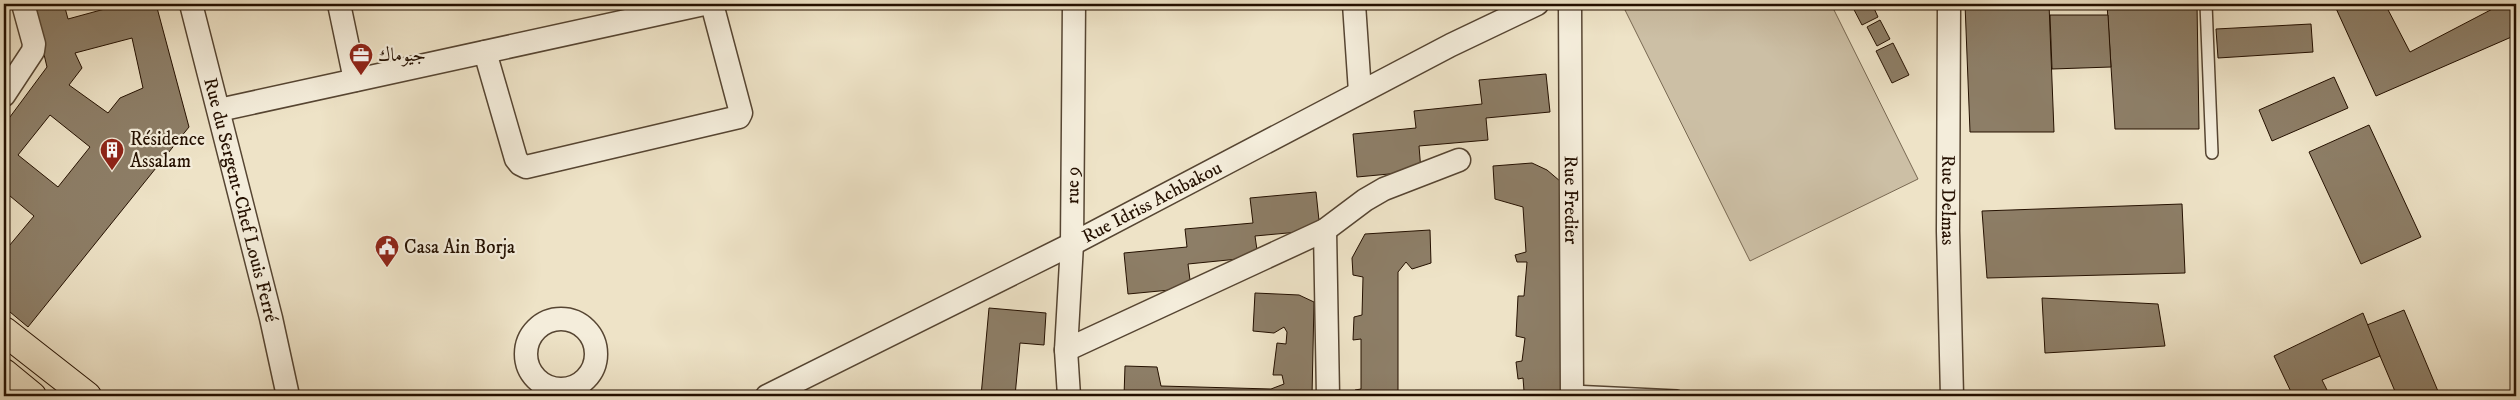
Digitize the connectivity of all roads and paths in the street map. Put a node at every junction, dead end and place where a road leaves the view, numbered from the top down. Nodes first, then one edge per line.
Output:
1 (23, 4) edge
2 (192, 4) edge
3 (339, 4) edge
4 (704, 4) edge
5 (712, 4) edge
6 (1074, 4) edge
7 (1354, 4) edge
8 (1537, 4) edge
9 (1570, 4) edge
10 (1949, 4) edge
11 (2206, 4) edge
12 (485, 52) junction
13 (355, 80) junction
14 (1360, 92) junction
15 (4, 95) edge
16 (219, 110) junction
17 (2212, 153) dead end
18 (1459, 160) dead end
19 (1325, 230) junction
20 (1072, 244) junction
21 (4, 331) edge
22 (1066, 350) junction
23 (4, 373) edge
24 (1572, 394) edge
25 (32, 396) edge
26 (87, 396) edge
27 (288, 396) edge
28 (766, 396) edge
29 (1069, 396) edge
30 (1328, 396) edge
31 (1677, 396) edge
32 (1952, 396) edge

1 - 15 street
2 - 16 street, Rue du Sergent-Chef Louis Ferré
3 - 13 street
4 - 12 street
5 - 12 street
6 - 20 street, rue 9
7 - 14 street
8 - 14 street, Rue Idriss Achbakou
9 - 24 street, Rue Fredier
10 - 32 street, Rue Delmas
11 - 17 lane
12 - 13 street
13 - 16 street
14 - 20 street, Rue Idriss Achbakou
16 - 27 street, Rue du Sergent-Chef Louis Ferré
18 - 19 street
19 - 22 street
19 - 30 street
20 - 22 street, rue 9
20 - 28 street, Rue Idriss Achbakou
21 - 26 main road
22 - 29 street, rue 9
23 - 25 main road
24 - 31 lane

